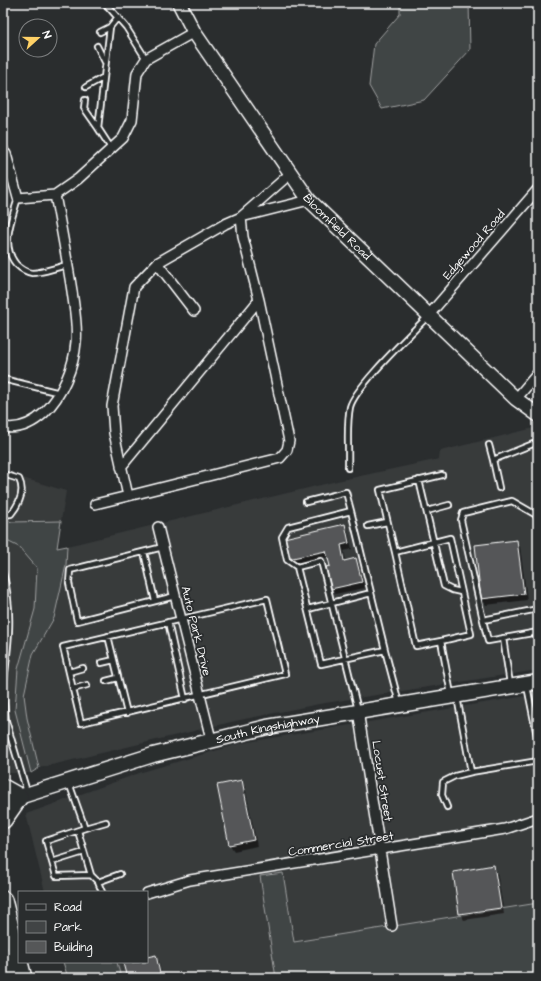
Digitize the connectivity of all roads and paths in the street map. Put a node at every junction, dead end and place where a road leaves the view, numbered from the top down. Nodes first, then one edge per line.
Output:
1 (105, 3) edge
2 (179, 3) edge
3 (118, 17) junction
4 (110, 27) junction
5 (100, 32) dead end
6 (194, 32) junction
7 (97, 46) dead end
8 (146, 60) junction
9 (105, 62) junction
10 (104, 77) junction
11 (86, 87) dead end
12 (85, 100) dead end
13 (98, 128) junction
14 (3, 142) edge
15 (111, 148) junction
16 (4, 153) edge
17 (291, 173) junction
18 (538, 189) edge
19 (55, 195) junction
20 (18, 198) junction
21 (309, 200) junction
22 (241, 217) junction
23 (157, 263) junction
24 (68, 265) junction
25 (259, 300) junction
26 (194, 311) dead end
27 (428, 316) junction
28 (538, 373) edge
29 (3, 379) edge
30 (60, 393) junction
31 (516, 399) junction
32 (538, 415) edge
33 (3, 427) edge
34 (538, 442) edge
35 (489, 445) dead end
36 (493, 460) junction
37 (121, 467) junction
38 (348, 468) dead end
39 (3, 474) edge
40 (442, 475) dead end
41 (419, 480) junction
42 (499, 488) dead end
43 (128, 496) junction
44 (306, 502) dead end
45 (95, 504) dead end
46 (449, 505) dead end
47 (351, 511) junction
48 (427, 511) junction
49 (3, 515) edge
50 (538, 516) edge
51 (387, 522) junction
52 (368, 526) dead end
53 (158, 527) dead end
54 (434, 542) junction
55 (163, 548) junction
56 (144, 552) junction
57 (394, 552) junction
58 (297, 567) junction
59 (3, 573) edge
60 (461, 592) junction
61 (371, 593) junction
62 (175, 596) junction
63 (155, 601) junction
64 (332, 602) junction
65 (308, 609) junction
66 (538, 609) edge
67 (180, 619) junction
68 (483, 620) junction
69 (168, 622) junction
70 (538, 632) edge
71 (108, 636) junction
72 (503, 638) junction
73 (441, 641) junction
74 (385, 650) junction
75 (5, 658) edge
76 (345, 659) junction
77 (114, 660) junction
78 (101, 664) dead end
79 (83, 668) dead end
80 (69, 672) junction
81 (118, 678) junction
82 (106, 681) dead end
83 (532, 682) edge
84 (87, 685) dead end
85 (510, 686) junction
86 (3, 688) edge
87 (73, 689) junction
88 (3, 695) edge
89 (454, 695) junction
90 (200, 696) junction
91 (186, 699) junction
92 (399, 704) junction
93 (358, 711) junction
94 (127, 713) junction
95 (211, 740) junction
96 (538, 741) edge
97 (538, 761) edge
98 (471, 772) junction
99 (68, 781) junction
100 (3, 788) edge
101 (16, 798) edge
102 (446, 807) dead end
103 (538, 818) edge
104 (3, 820) edge
105 (106, 822) dead end
106 (85, 828) junction
107 (78, 831) junction
108 (381, 850) junction
109 (84, 852) junction
110 (52, 862) junction
111 (120, 874) dead end
112 (91, 875) junction
113 (98, 882) junction
114 (102, 891) edge
115 (148, 892) edge
116 (3, 900) edge
117 (392, 926) dead end
118 (3, 957) edge
119 (18, 962) edge
120 (18, 963) edge
121 (8, 978) edge
122 (22, 978) edge

1 - 3 lane
2 - 6 street, Bloomfield Road
3 - 4 lane
3 - 8 lane
4 - 5 lane
4 - 9 lane
6 - 8 street
6 - 17 street, Bloomfield Road
7 - 9 lane
8 - 15 street
9 - 10 lane
10 - 11 lane
10 - 13 lane
12 - 13 lane
13 - 15 lane
14 - 16 lane
15 - 19 street
16 - 20 street
17 - 21 street, Bloomfield Road
17 - 22 street
18 - 27 street, Edgewood Road
19 - 20 street
19 - 24 street
20 - 24 lane
21 - 22 street
21 - 27 street, Bloomfield Road
22 - 23 street
22 - 25 street
23 - 26 street
23 - 37 street
24 - 30 street
25 - 37 street
25 - 43 street
27 - 31 street, Bloomfield Road
27 - 38 lane
28 - 31 street
29 - 30 lane
30 - 33 street
31 - 32 street, Bloomfield Road
34 - 36 lane
35 - 36 lane
36 - 42 lane
37 - 43 street
39 - 49 lane
40 - 41 lane
41 - 48 lane
41 - 51 lane
43 - 45 street
44 - 47 lane
46 - 48 lane
47 - 58 lane
47 - 61 lane
48 - 54 lane
50 - 68 lane
51 - 52 lane
51 - 57 lane
53 - 55 street, Auto Park Drive
54 - 57 lane
54 - 60 lane
54 - 60 lane
55 - 56 lane
55 - 62 street, Auto Park Drive
56 - 63 lane
56 - 63 lane
57 - 73 lane
58 - 64 lane
58 - 65 lane
59 - 75 lane
60 - 73 lane
61 - 64 lane
61 - 74 lane
62 - 63 lane
62 - 67 street, Auto Park Drive
64 - 65 lane
64 - 76 lane
65 - 76 lane
66 - 68 lane
67 - 69 lane
67 - 90 street, Auto Park Drive
67 - 90 lane
68 - 72 lane
69 - 71 lane
69 - 91 lane
70 - 72 lane
71 - 77 lane
71 - 80 lane
72 - 85 lane
73 - 89 lane
74 - 76 lane
74 - 92 lane
75 - 86 lane
76 - 93 lane
77 - 78 lane
77 - 81 lane
79 - 80 lane
80 - 87 lane
81 - 82 lane
81 - 94 lane
83 - 85 main road, South Kingshighway
83 - 96 lane
84 - 87 lane
85 - 89 main road, South Kingshighway
87 - 94 lane
88 - 101 lane
89 - 92 main road, South Kingshighway
89 - 98 lane
90 - 91 lane
90 - 95 street, Auto Park Drive
91 - 94 lane
92 - 93 main road, South Kingshighway
93 - 95 main road, South Kingshighway
93 - 108 street, Locust Street
95 - 99 main road, South Kingshighway
97 - 98 lane
98 - 102 lane
99 - 101 main road, South Kingshighway
99 - 106 lane
100 - 101 highway
101 - 104 highway
103 - 108 street, Commercial Street
105 - 106 lane
106 - 107 lane
107 - 109 lane
107 - 110 lane
108 - 115 street, Commercial Street
108 - 117 street, Locust Street
109 - 110 lane
109 - 112 lane
110 - 112 lane
111 - 113 lane
112 - 113 lane
113 - 114 lane
116 - 119 highway
118 - 121 highway
120 - 122 highway

